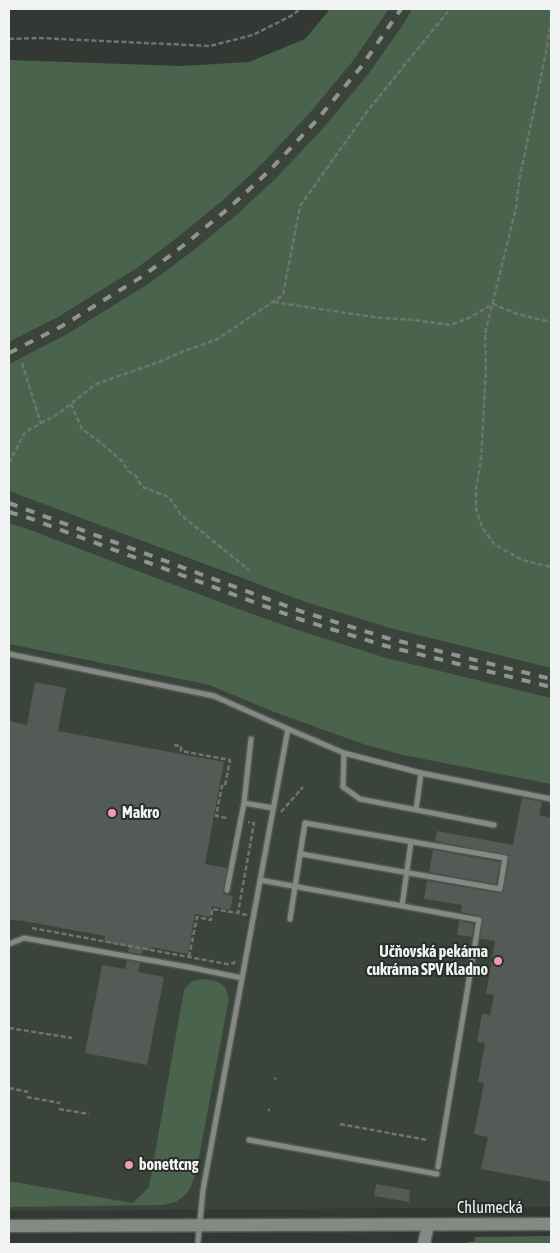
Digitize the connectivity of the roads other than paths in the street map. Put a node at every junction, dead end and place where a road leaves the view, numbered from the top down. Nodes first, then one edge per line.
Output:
1 (9, 654) edge
2 (288, 729) junction
3 (251, 739) dead end
4 (344, 753) junction
5 (421, 773) junction
6 (551, 799) edge
7 (244, 803) junction
8 (273, 808) junction
9 (416, 810) junction
10 (494, 825) dead end
11 (411, 842) junction
12 (301, 854) junction
13 (407, 872) junction
14 (260, 880) junction
15 (296, 887) junction
16 (228, 890) dead end
17 (402, 906) junction
18 (290, 919) dead end
19 (9, 944) edge
20 (242, 978) junction
21 (249, 1140) dead end
22 (438, 1167) dead end
23 (437, 1174) dead end
24 (551, 1224) edge
25 (428, 1225) junction
26 (9, 1226) edge
27 (199, 1226) junction
28 (198, 1241) dead end
29 (424, 1244) edge

1 - 2 lane
2 - 4 lane
2 - 8 lane
3 - 7 lane
4 - 5 lane
4 - 9 lane
5 - 6 lane
5 - 9 lane
7 - 8 lane
7 - 16 lane
8 - 14 lane
9 - 10 lane
11 - 12 lane
11 - 13 lane
11 - 13 lane
12 - 13 lane
12 - 15 lane
13 - 17 lane
14 - 15 lane
14 - 20 lane
15 - 17 lane
15 - 18 lane
17 - 22 lane
19 - 20 lane
20 - 27 lane
21 - 23 lane
24 - 25 street, Chlumecká
25 - 27 street, Chlumecká
25 - 29 street
26 - 27 street, Chlumecká
27 - 28 lane

